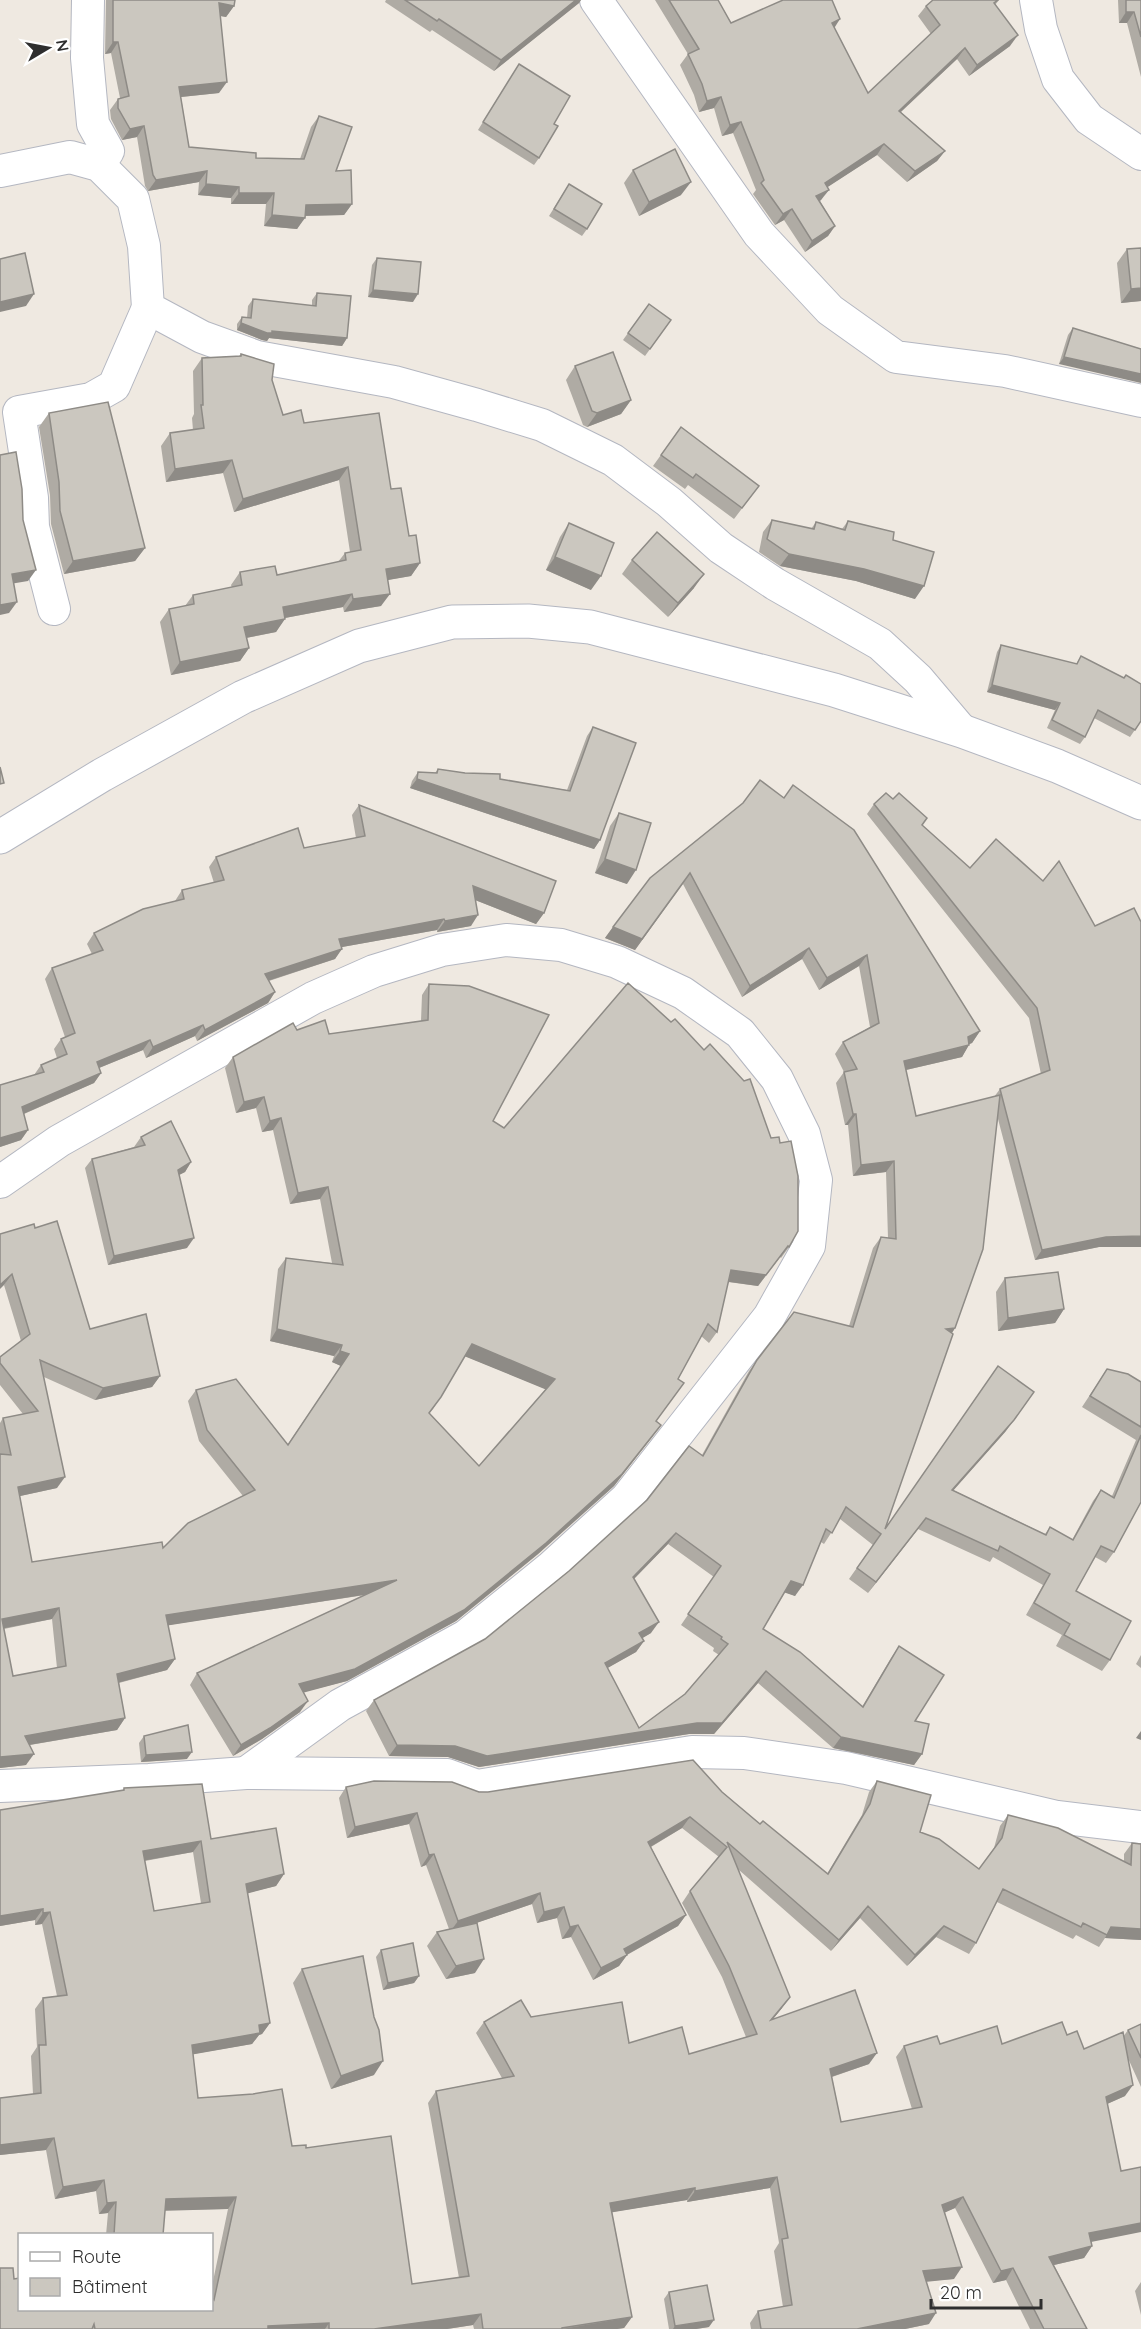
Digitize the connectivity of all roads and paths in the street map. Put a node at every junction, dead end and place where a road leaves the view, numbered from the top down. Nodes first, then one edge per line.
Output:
1 (87, 0) edge
2 (596, 0) edge
3 (1036, 0) edge
4 (1141, 154) edge
5 (99, 165) junction
6 (0, 171) edge
7 (148, 308) junction
8 (1141, 401) edge
9 (54, 609) dead end
10 (962, 731) junction
11 (1141, 803) edge
12 (0, 837) edge
13 (0, 1182) edge
14 (246, 1773) junction
15 (0, 1786) edge
16 (1141, 1827) edge

1 - 5 street
2 - 8 street
3 - 4 street
5 - 6 street
5 - 7 street
7 - 9 street
7 - 10 street
10 - 11 street
10 - 12 street
13 - 14 street
14 - 15 street
14 - 16 street

